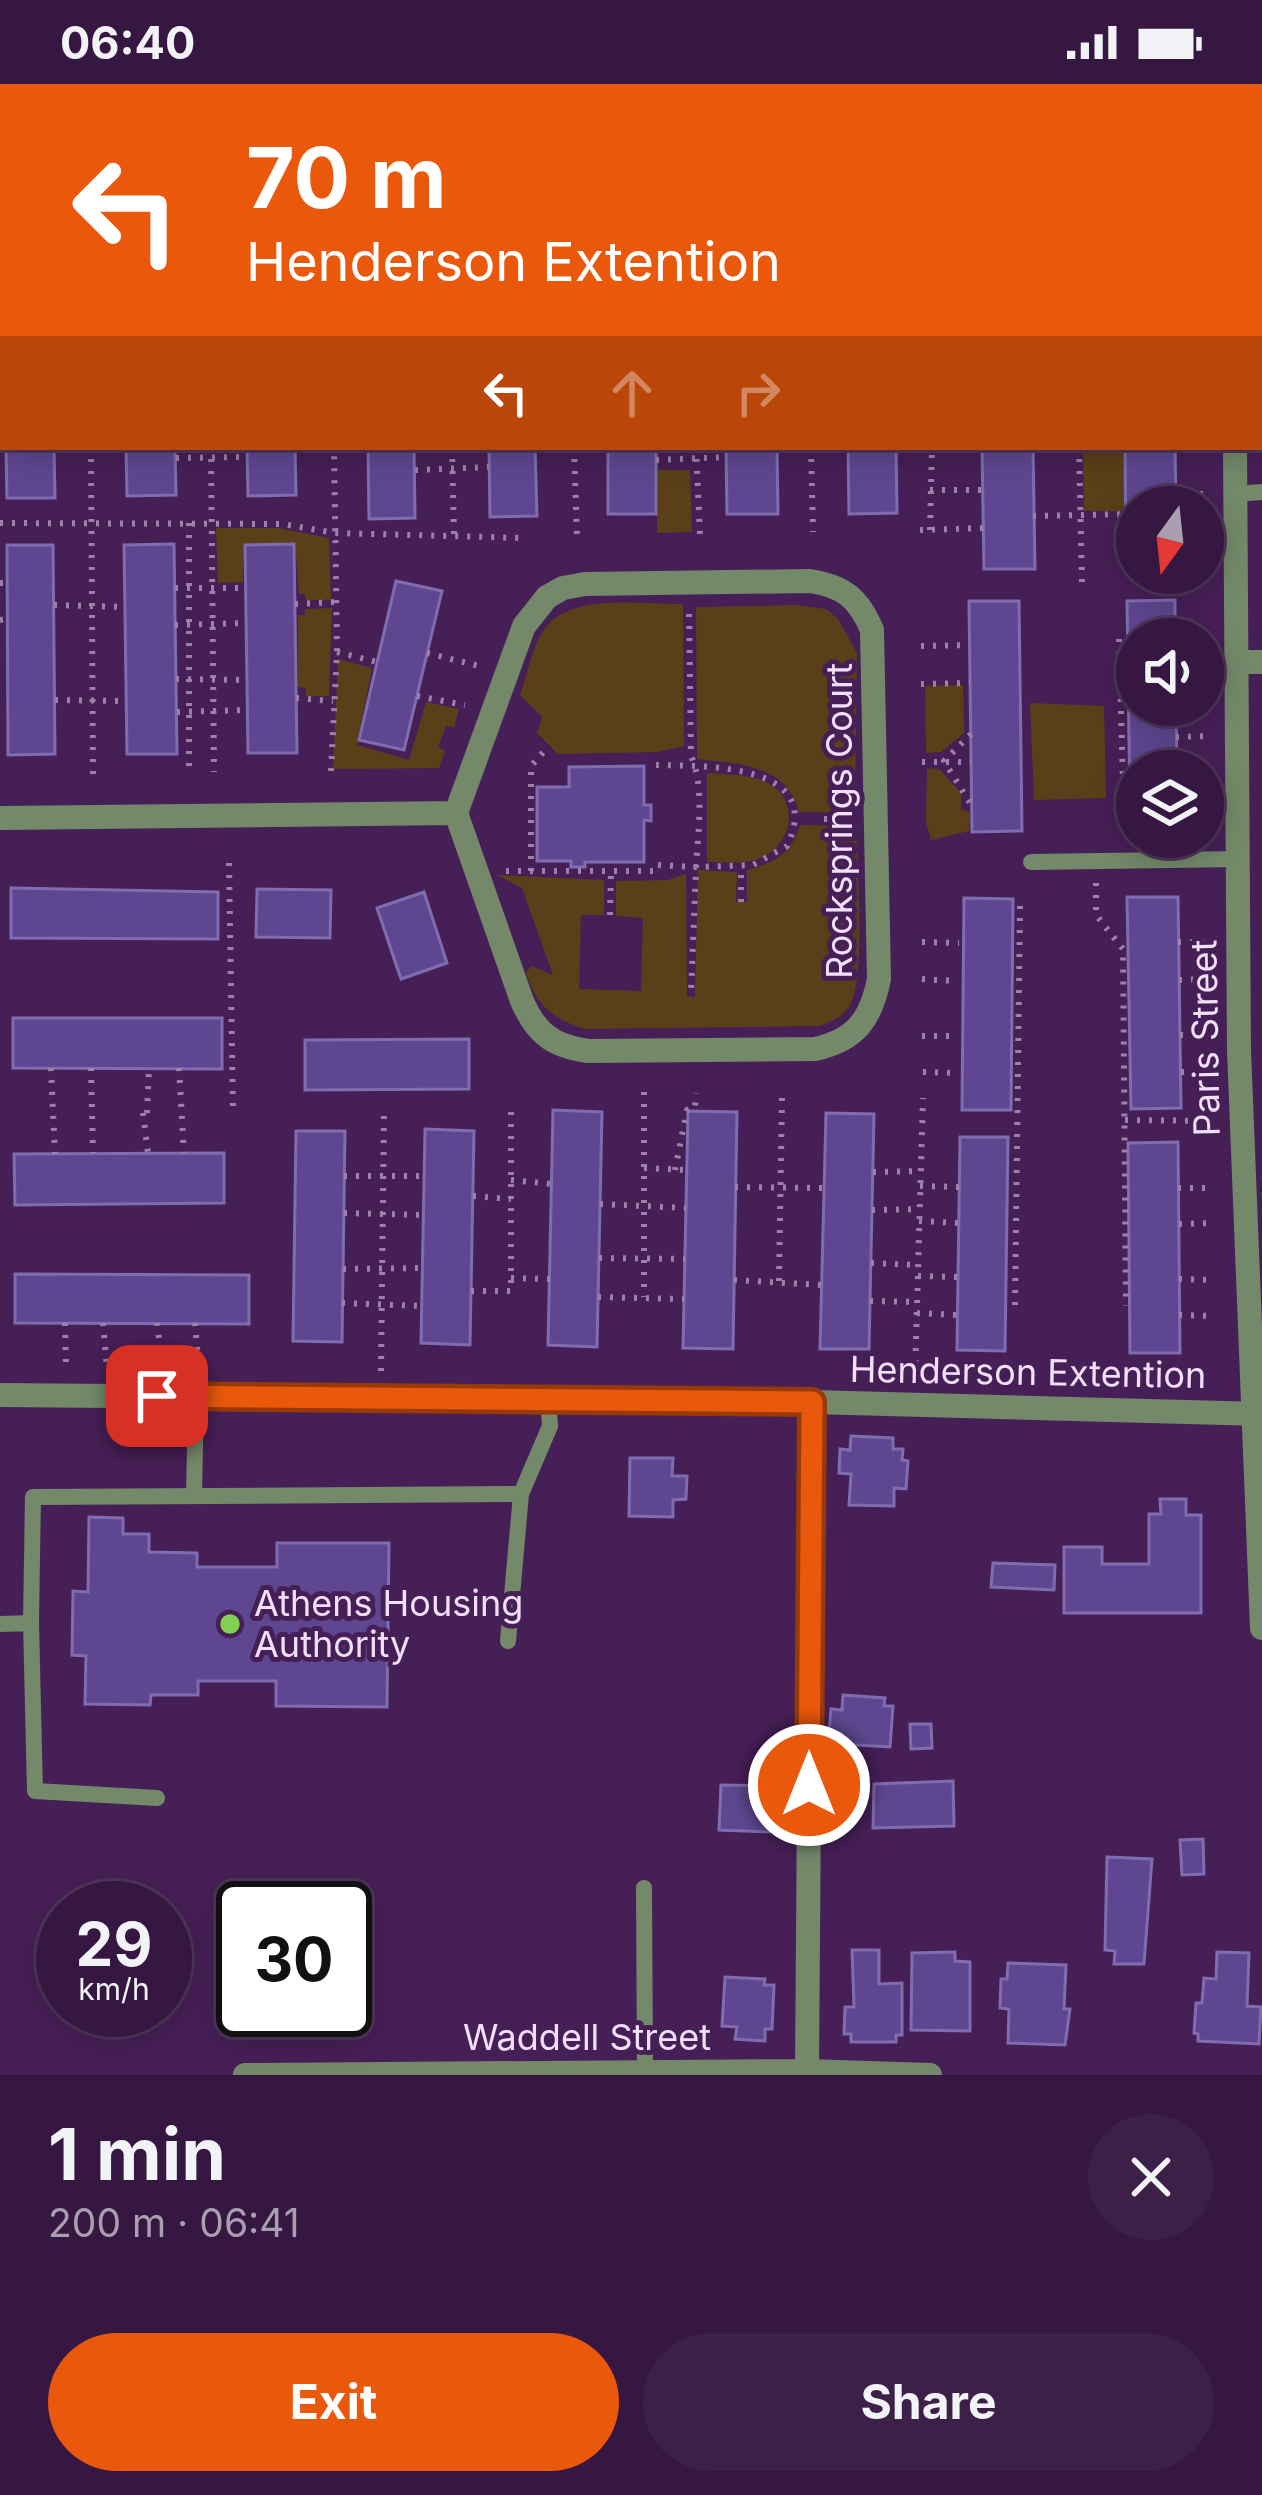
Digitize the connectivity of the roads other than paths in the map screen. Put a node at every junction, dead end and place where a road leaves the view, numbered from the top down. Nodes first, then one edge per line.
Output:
1 (1234, 450) edge
2 (1224, 490) edge
3 (1262, 493) edge
4 (1224, 494) edge
5 (1224, 500) edge
6 (1250, 662) edge
7 (456, 813) junction
8 (0, 818) edge
9 (1238, 859) junction
10 (1031, 862) dead end
11 (1251, 1050) edge
12 (0, 1395) edge
13 (196, 1396) junction
14 (548, 1400) junction
15 (812, 1402) junction
16 (1257, 1414) edge
17 (194, 1495) junction
18 (521, 1495) junction
19 (31, 1623) junction
20 (0, 1624) edge
21 (1262, 1628) edge
22 (508, 1641) dead end
23 (157, 1798) dead end
24 (644, 1888) dead end
25 (807, 2071) junction
26 (645, 2072) edge
27 (245, 2075) edge
28 (931, 2075) edge

1 - 2 street, Paris Street
3 - 4 lane
5 - 6 street, Paris Street
6 - 9 street, Paris Street
7 - 7 street, Rocksprings Court
7 - 8 street
9 - 10 lane
9 - 11 street, Paris Street
11 - 16 street, Paris Street
12 - 13 street, Henderson Extention
13 - 14 street, Henderson Extention
13 - 17 lane
14 - 15 street, Henderson Extention
14 - 18 lane
15 - 16 street, Henderson Extention
15 - 25 street
16 - 21 street, Paris Street
17 - 18 lane
17 - 19 lane
18 - 22 lane
19 - 20 lane
19 - 23 lane
24 - 26 lane
25 - 26 street, Waddell Street
25 - 28 street, Waddell Street
26 - 27 street, Waddell Street

